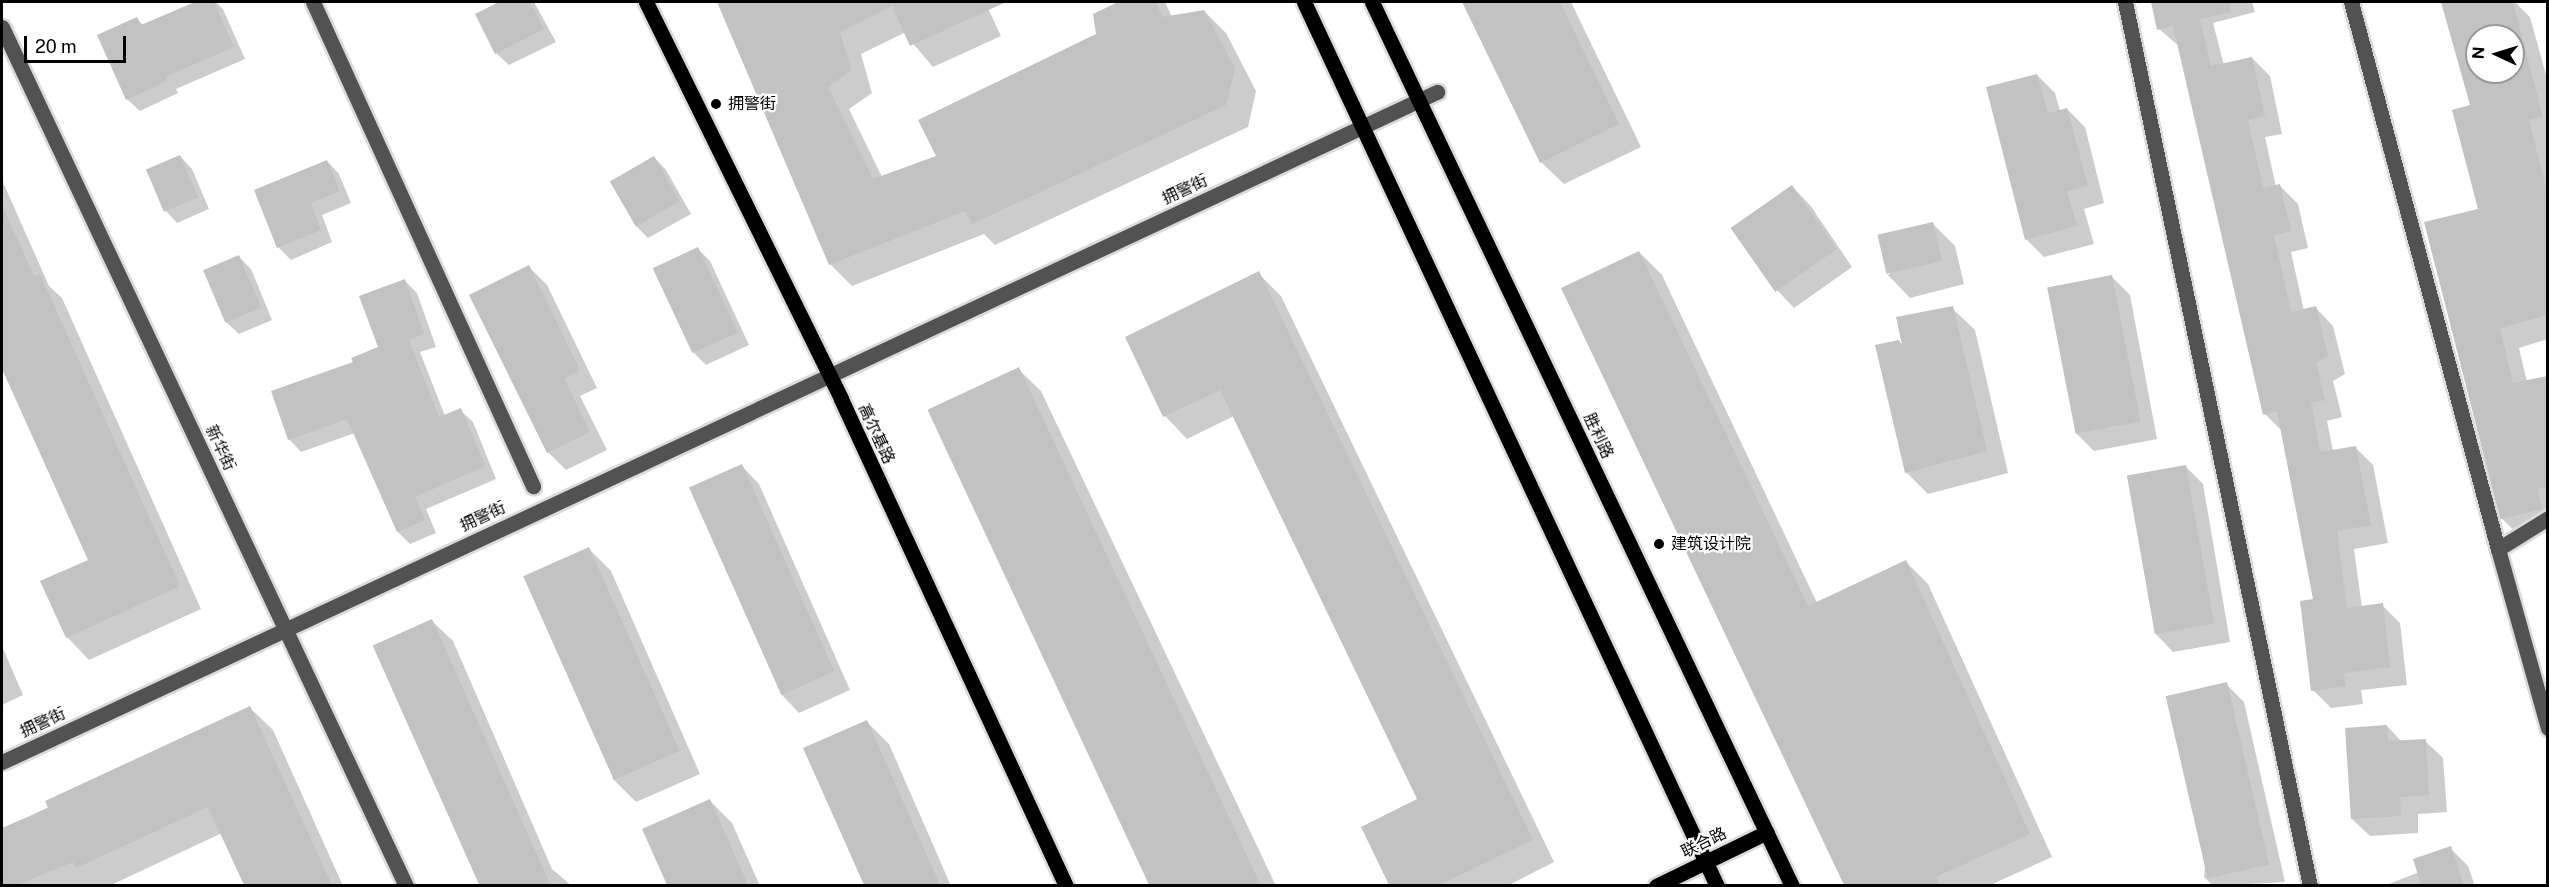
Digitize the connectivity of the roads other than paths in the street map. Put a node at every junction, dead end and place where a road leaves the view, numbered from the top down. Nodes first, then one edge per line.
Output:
1 (314, 2) edge
2 (646, 2) edge
3 (1304, 2) edge
4 (1372, 2) edge
5 (2125, 2) edge
6 (2351, 2) edge
7 (2, 27) edge
8 (1437, 92) dead end
9 (1418, 101) junction
10 (1362, 128) junction
11 (829, 376) junction
12 (533, 486) dead end
13 (2547, 518) edge
14 (2498, 549) junction
15 (285, 630) junction
16 (2547, 728) edge
17 (2, 762) edge
18 (1767, 832) junction
19 (1706, 861) junction
20 (406, 885) edge
21 (1066, 885) edge
22 (1656, 885) edge
23 (1717, 885) edge
24 (1789, 885) edge
25 (2310, 885) edge

1 - 12 street
2 - 11 main road, 高尔基路
3 - 10 main road
4 - 9 main road, 胜利路
5 - 25 street
6 - 14 street
7 - 15 street, 新华街
8 - 9 street, 拥警街
9 - 10 street, 拥警街
9 - 18 main road, 胜利路
10 - 11 street, 拥警街
10 - 19 main road
11 - 15 street, 拥警街
11 - 21 main road, 高尔基路
13 - 14 street
14 - 16 street
15 - 17 street, 拥警街
15 - 20 street, 新华街
18 - 19 main road, 联合路
18 - 24 main road, 胜利路
19 - 22 main road, 联合路
19 - 23 main road

